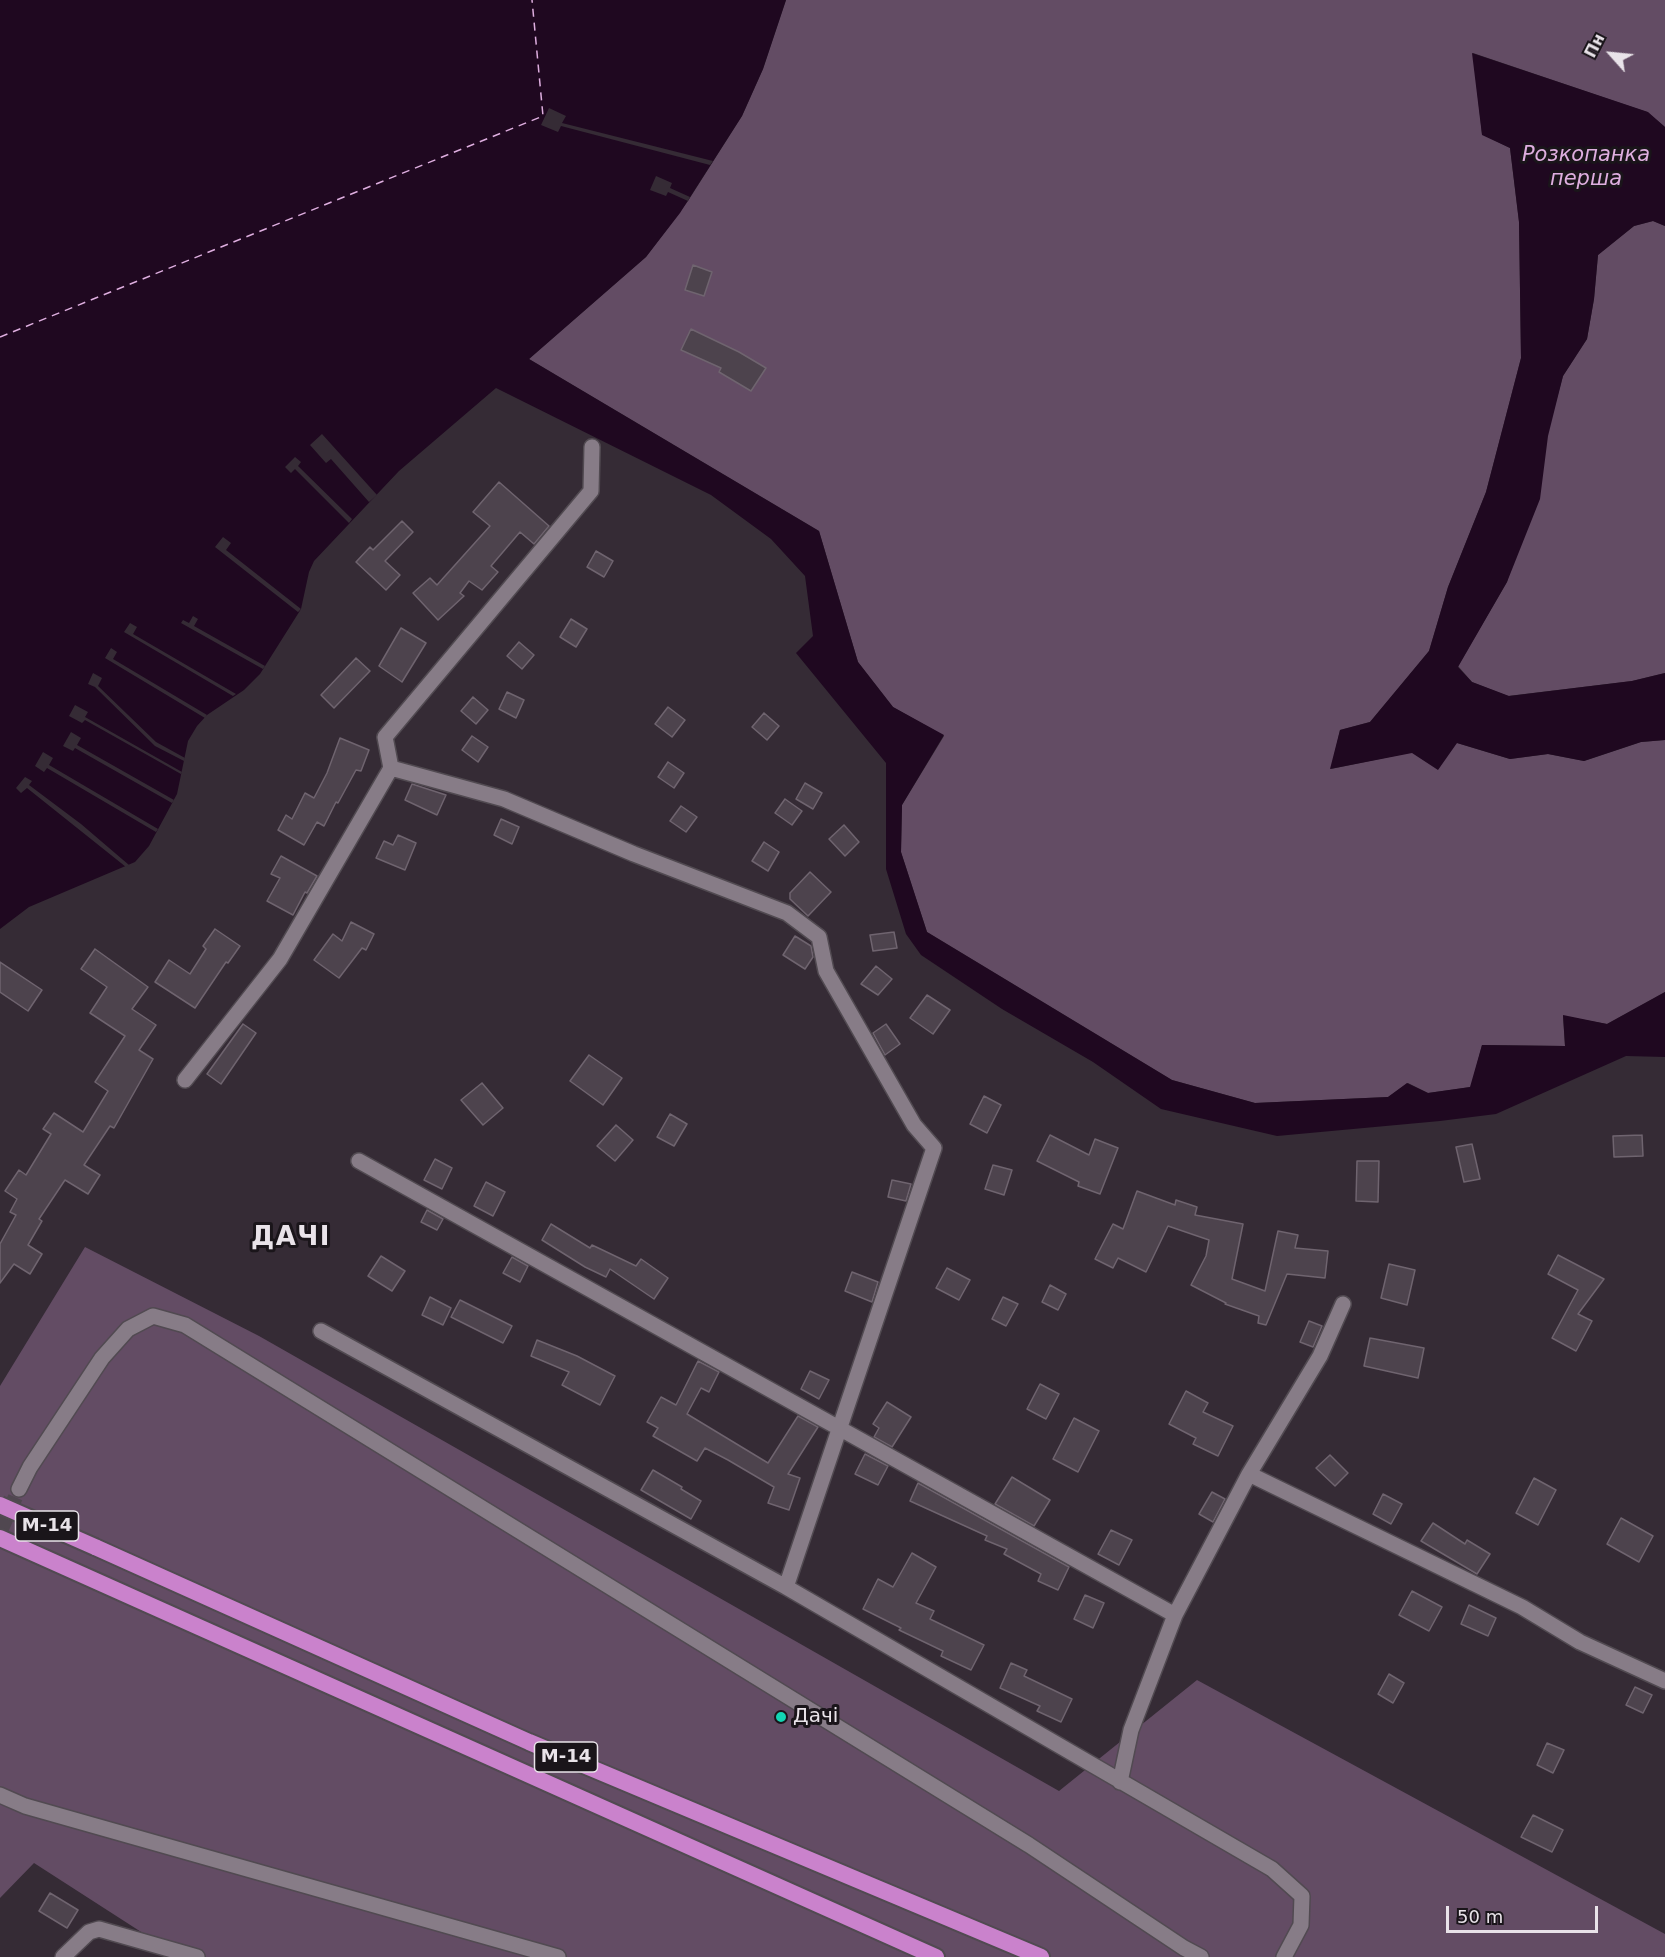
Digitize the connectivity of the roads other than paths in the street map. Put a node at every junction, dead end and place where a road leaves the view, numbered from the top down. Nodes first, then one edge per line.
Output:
1 (592, 447) dead end
2 (391, 768) junction
3 (185, 1080) dead end
4 (359, 1161) dead end
5 (1343, 1304) dead end
6 (321, 1331) dead end
7 (838, 1429) junction
8 (1249, 1474) junction
9 (19, 1489) tunnel mouth
10 (0, 1505) edge
11 (0, 1538) edge
12 (786, 1587) junction
13 (1175, 1615) junction
14 (1665, 1681) edge
15 (1120, 1782) junction
16 (0, 1795) edge
17 (549, 1956) edge
18 (63, 1957) edge
19 (197, 1957) edge
20 (936, 1957) edge
21 (1041, 1957) edge
22 (1201, 1957) edge
23 (1284, 1957) edge

1 - 2 street
2 - 3 street
2 - 7 street
4 - 7 street
5 - 8 street
6 - 12 street
7 - 12 street
7 - 13 street
8 - 13 street
8 - 14 street
9 - 22 street
10 - 21 highway, М-14, bridge
11 - 20 highway, М-14
12 - 15 street
13 - 15 street
15 - 23 street
16 - 17 street
18 - 19 street

